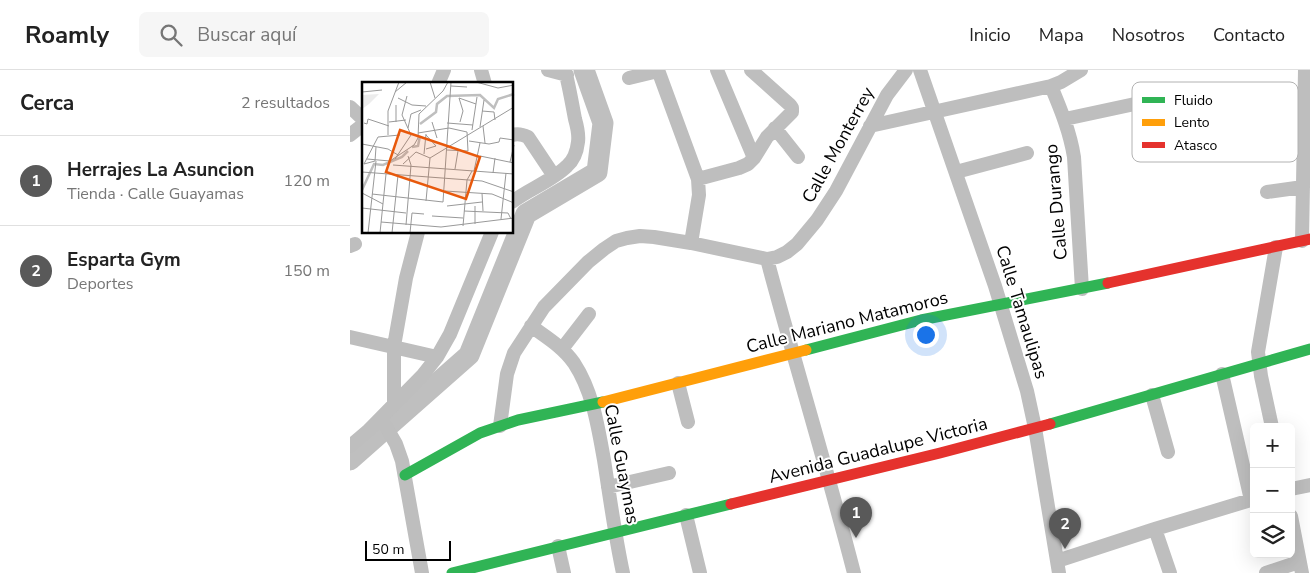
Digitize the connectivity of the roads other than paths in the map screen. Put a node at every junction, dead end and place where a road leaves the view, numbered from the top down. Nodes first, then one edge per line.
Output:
1 (444, 70) edge
2 (548, 70) edge
3 (717, 70) edge
4 (751, 70) edge
5 (906, 70) edge
6 (920, 70) edge
7 (1081, 70) edge
8 (1305, 70) edge
9 (658, 71) edge
10 (566, 73) edge
11 (629, 78) dead end
12 (439, 82) edge
13 (1052, 86) junction
14 (1132, 104) edge
15 (350, 107) edge
16 (935, 112) junction
17 (1064, 118) junction
18 (362, 120) edge
19 (362, 124) edge
20 (870, 126) junction
21 (775, 128) junction
22 (514, 134) edge
23 (350, 135) edge
24 (1027, 153) dead end
25 (798, 157) dead end
26 (754, 158) junction
27 (956, 172) junction
28 (554, 176) junction
29 (698, 178) junction
30 (1303, 187) junction
31 (1267, 192) dead end
32 (514, 201) edge
33 (417, 234) edge
34 (491, 234) edge
35 (1306, 240) edge
36 (691, 243) junction
37 (1276, 247) junction
38 (767, 259) junction
39 (1082, 289) junction
40 (1001, 304) junction
41 (589, 314) dead end
42 (531, 326) junction
43 (350, 337) edge
44 (394, 346) junction
45 (562, 349) junction
46 (1310, 350) edge
47 (792, 353) junction
48 (437, 357) junction
49 (1258, 363) junction
50 (1222, 374) junction
51 (678, 383) junction
52 (1152, 395) junction
53 (394, 404) junction
54 (592, 405) junction
55 (382, 420) junction
56 (688, 422) dead end
57 (1271, 423) edge
58 (500, 426) junction
59 (1035, 428) junction
60 (350, 446) edge
61 (1168, 452) dead end
62 (669, 473) dead end
63 (405, 475) junction
64 (829, 481) junction
65 (1310, 485) edge
66 (608, 487) junction
67 (1295, 488) edge
68 (1250, 491) edge
69 (1250, 500) edge
70 (686, 515) junction
71 (1155, 529) junction
72 (615, 532) junction
73 (1295, 537) edge
74 (558, 546) junction
75 (1058, 567) edge
76 (488, 568) edge
77 (1301, 568) edge
78 (422, 573) edge
79 (452, 573) edge
80 (564, 573) edge
81 (624, 573) edge
82 (700, 573) edge
83 (854, 573) edge
84 (1170, 573) edge
85 (1266, 573) edge

1 - 12 street
2 - 10 street
3 - 26 street
4 - 21 street
5 - 20 street, Calle Monterrey
6 - 16 street, Calle Tamaulipas
7 - 13 street
8 - 30 street
9 - 11 street
9 - 29 street
10 - 28 street
13 - 16 street
13 - 17 street, Calle Durango
14 - 17 street
15 - 18 street
16 - 20 street
16 - 27 street, Calle Tamaulipas
17 - 39 street, Calle Durango
19 - 23 street
20 - 38 street, Calle Monterrey
21 - 25 street
21 - 26 street
22 - 28 street
24 - 27 street
26 - 29 street
27 - 40 street, Calle Tamaulipas
28 - 32 street
29 - 36 street
30 - 31 street
30 - 35 street
33 - 44 street
34 - 48 street
35 - 37 street, Calle Mariano Matamoros
36 - 38 street
36 - 42 street
37 - 39 street, Calle Mariano Matamoros
37 - 49 street
38 - 47 street
39 - 40 street, Calle Mariano Matamoros
40 - 47 street, Calle Mariano Matamoros
40 - 59 street, Calle Tamaulipas
41 - 45 street
42 - 45 street, Calle Guaymas
42 - 58 street
43 - 44 street
44 - 48 street
44 - 53 street
45 - 54 street, Calle Guaymas
46 - 49 street, Avenida Guadalupe Victoria
47 - 51 street, Calle Mariano Matamoros
47 - 64 street
48 - 53 street
49 - 50 street, Avenida Guadalupe Victoria
49 - 57 street
50 - 52 street, Avenida Guadalupe Victoria
50 - 68 street
51 - 54 street, Calle Mariano Matamoros
51 - 56 street
52 - 59 street, Avenida Guadalupe Victoria
52 - 61 street
53 - 55 street
54 - 58 street, Calle Mariano Matamoros
54 - 66 street, Calle Guaymas
55 - 60 street
55 - 63 street
58 - 63 street, Calle Mariano Matamoros
59 - 64 street, Avenida Guadalupe Victoria
59 - 75 street, Calle Tamaulipas
62 - 66 street
63 - 78 street
64 - 70 street, Avenida Guadalupe Victoria
64 - 83 street
65 - 67 street
66 - 72 street, Calle Guaymas
69 - 71 street
70 - 72 street, Avenida Guadalupe Victoria
70 - 82 street
71 - 75 street
71 - 84 street
72 - 74 street, Avenida Guadalupe Victoria
72 - 81 street, Calle Guaymas
73 - 77 street
74 - 76 street, Avenida Guadalupe Victoria
74 - 80 street
76 - 79 street, Avenida Guadalupe Victoria
77 - 85 street

